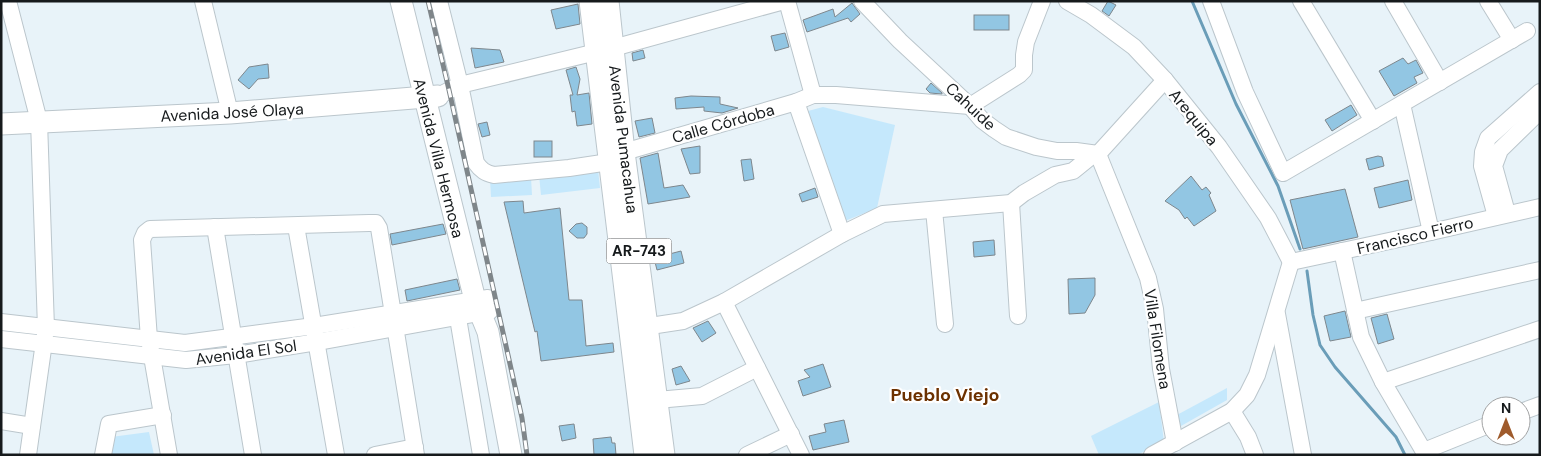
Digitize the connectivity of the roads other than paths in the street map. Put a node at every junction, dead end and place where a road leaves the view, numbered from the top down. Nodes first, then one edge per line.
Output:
1 (8, 1) edge
2 (203, 1) edge
3 (401, 1) edge
4 (414, 1) edge
5 (439, 1) edge
6 (590, 1) edge
7 (608, 1) edge
8 (785, 1) edge
9 (862, 1) edge
10 (1042, 1) edge
11 (1067, 1) edge
12 (1211, 1) edge
13 (1301, 1) edge
14 (1393, 1) edge
15 (1488, 1) edge
16 (1527, 31) dead end
17 (1512, 40) junction
18 (604, 50) junction
19 (1165, 80) junction
20 (1440, 82) junction
21 (460, 85) junction
22 (430, 91) junction
23 (1540, 92) edge
24 (813, 96) junction
25 (796, 102) junction
26 (1402, 104) junction
27 (970, 106) junction
28 (229, 108) junction
29 (1540, 111) edge
30 (1, 114) edge
31 (38, 116) junction
32 (1373, 121) junction
33 (1, 124) edge
34 (1096, 154) junction
35 (617, 157) junction
36 (1011, 204) junction
37 (1540, 207) edge
38 (934, 210) junction
39 (1501, 215) junction
40 (296, 226) junction
41 (215, 227) junction
42 (1431, 232) junction
43 (842, 234) junction
44 (1342, 251) junction
45 (1291, 262) junction
46 (1540, 270) edge
47 (724, 302) junction
48 (484, 311) junction
49 (1355, 311) junction
50 (1276, 312) junction
51 (1018, 316) dead end
52 (458, 318) junction
53 (395, 321) junction
54 (1, 322) edge
55 (945, 324) dead end
56 (46, 328) junction
57 (639, 328) junction
58 (1540, 329) edge
59 (315, 334) junction
60 (233, 338) junction
61 (1, 339) edge
62 (149, 339) junction
63 (43, 344) junction
64 (236, 355) junction
65 (152, 357) junction
66 (757, 368) junction
67 (1383, 382) junction
68 (657, 400) junction
69 (1232, 411) junction
70 (163, 415) junction
71 (1, 422) edge
72 (32, 426) junction
73 (1481, 428) edge
74 (791, 434) junction
75 (1175, 443) junction
76 (416, 451) edge
77 (1425, 453) edge
78 (28, 455) edge
79 (102, 455) edge
80 (169, 455) edge
81 (253, 455) edge
82 (336, 455) edge
83 (375, 455) edge
84 (481, 455) edge
85 (511, 455) edge
86 (646, 455) edge
87 (664, 455) edge
88 (747, 455) edge
89 (801, 455) edge
90 (1152, 455) edge
91 (1255, 455) edge
92 (1303, 455) edge

1 - 31 street
2 - 28 street
3 - 22 main road, Avenida Villa Hermosa
4 - 22 main road, Avenida Villa Hermosa
5 - 21 street
6 - 18 main road, Avenida Pumacahua / AR-743
7 - 18 main road, Avenida Pumacahua / AR-743
8 - 18 street, Avenida José Olaya
8 - 24 street
9 - 27 street, Cahuide
10 - 27 street
11 - 19 street, Arequipa
12 - 32 street
13 - 32 street
14 - 20 street
15 - 17 street
16 - 17 street
17 - 20 street
18 - 21 street, Avenida José Olaya
18 - 35 main road, Avenida Pumacahua / AR-743
19 - 34 street
19 - 45 street, Arequipa
20 - 26 street
21 - 22 street, Avenida José Olaya
21 - 35 street, Calle Córdoba
22 - 28 main road, Avenida José Olaya
22 - 48 main road, Avenida Villa Hermosa
23 - 39 street
24 - 25 street, Calle Córdoba
24 - 27 street, Calle Córdoba
25 - 35 street, Calle Córdoba
25 - 43 street
26 - 32 street
26 - 42 street
27 - 34 street, Cahuide
28 - 31 main road, Avenida José Olaya
29 - 39 street
30 - 31 main road, Avenida José Olaya
31 - 33 main road, Avenida José Olaya
31 - 56 street
34 - 36 street
34 - 75 street, Villa Filomena
35 - 57 main road, Avenida Pumacahua / AR-743
36 - 38 street
36 - 51 street
37 - 39 street, Francisco Fierro
38 - 43 street
38 - 55 street
39 - 42 street, Francisco Fierro
40 - 41 street
40 - 53 street
40 - 59 street
41 - 60 street
41 - 62 street
42 - 44 street, Francisco Fierro
43 - 47 street
44 - 45 street, Francisco Fierro
44 - 49 street
45 - 50 street
46 - 49 street
47 - 57 street
47 - 66 street
48 - 52 street, Avenida El Sol
48 - 53 street, Avenida El Sol
48 - 85 main road, Avenida Villa Hermosa
49 - 67 street
50 - 69 street
50 - 92 street
52 - 53 street, Avenida El Sol
52 - 84 street
53 - 59 street, Avenida El Sol
53 - 76 street
54 - 56 street, Avenida El Sol
56 - 62 street, Avenida El Sol
56 - 63 street
57 - 68 main road, Avenida Pumacahua / AR-743
57 - 86 main road, Avenida Pumacahua / AR-743
58 - 67 street
59 - 60 street, Avenida El Sol
59 - 64 street, Avenida El Sol
59 - 82 street
60 - 62 street, Avenida El Sol
60 - 64 street
61 - 63 street, Avenida El Sol
62 - 65 street
63 - 65 street, Avenida El Sol
63 - 72 street
64 - 65 street, Avenida El Sol
64 - 81 street
65 - 70 street
66 - 68 street
66 - 74 street
67 - 77 street
68 - 87 main road, Avenida Pumacahua / AR-743
69 - 75 street
69 - 91 street
70 - 79 street
70 - 80 street
71 - 72 street
72 - 78 street
73 - 77 street
74 - 88 street
74 - 89 street
75 - 90 street
76 - 83 street

